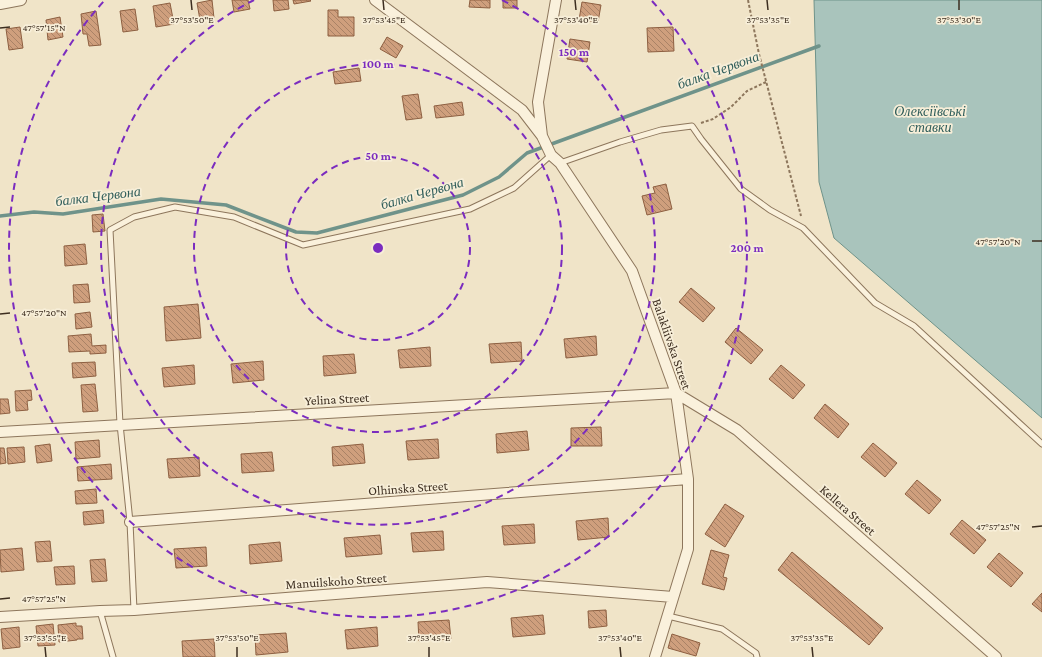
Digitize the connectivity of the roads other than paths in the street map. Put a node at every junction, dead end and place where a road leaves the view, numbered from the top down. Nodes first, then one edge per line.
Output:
1 (21, 0) edge
2 (375, 0) edge
3 (556, 0) edge
4 (0, 4) edge
5 (542, 136) junction
6 (551, 155) junction
7 (560, 163) junction
8 (676, 393) junction
9 (120, 424) junction
10 (0, 432) edge
11 (1042, 444) edge
12 (688, 479) junction
13 (130, 522) junction
14 (673, 596) junction
15 (134, 610) junction
16 (100, 611) junction
17 (668, 616) junction
18 (0, 617) edge
19 (113, 657) edge
20 (655, 657) edge
21 (757, 657) edge
22 (996, 657) edge

1 - 4 street
2 - 5 street
3 - 5 street
5 - 6 street, Balakliivska Street
6 - 7 street, Balakliivska Street
6 - 9 lane
7 - 8 street, Balakliivska Street
7 - 11 lane
8 - 9 street, Yelina Street
8 - 12 street, Balakliivska Street
8 - 22 street, Kellera Street
9 - 10 street, Yelina Street
9 - 13 lane
12 - 13 street, Olhinska Street
12 - 14 street, Balakliivska Street
13 - 15 lane
14 - 15 street, Manuilskoho Street
14 - 17 street, Balakliivska Street
15 - 16 street, Manuilskoho Street
16 - 18 street, Manuilskoho Street
16 - 19 lane
17 - 20 street, Balakliivska Street
17 - 21 lane

